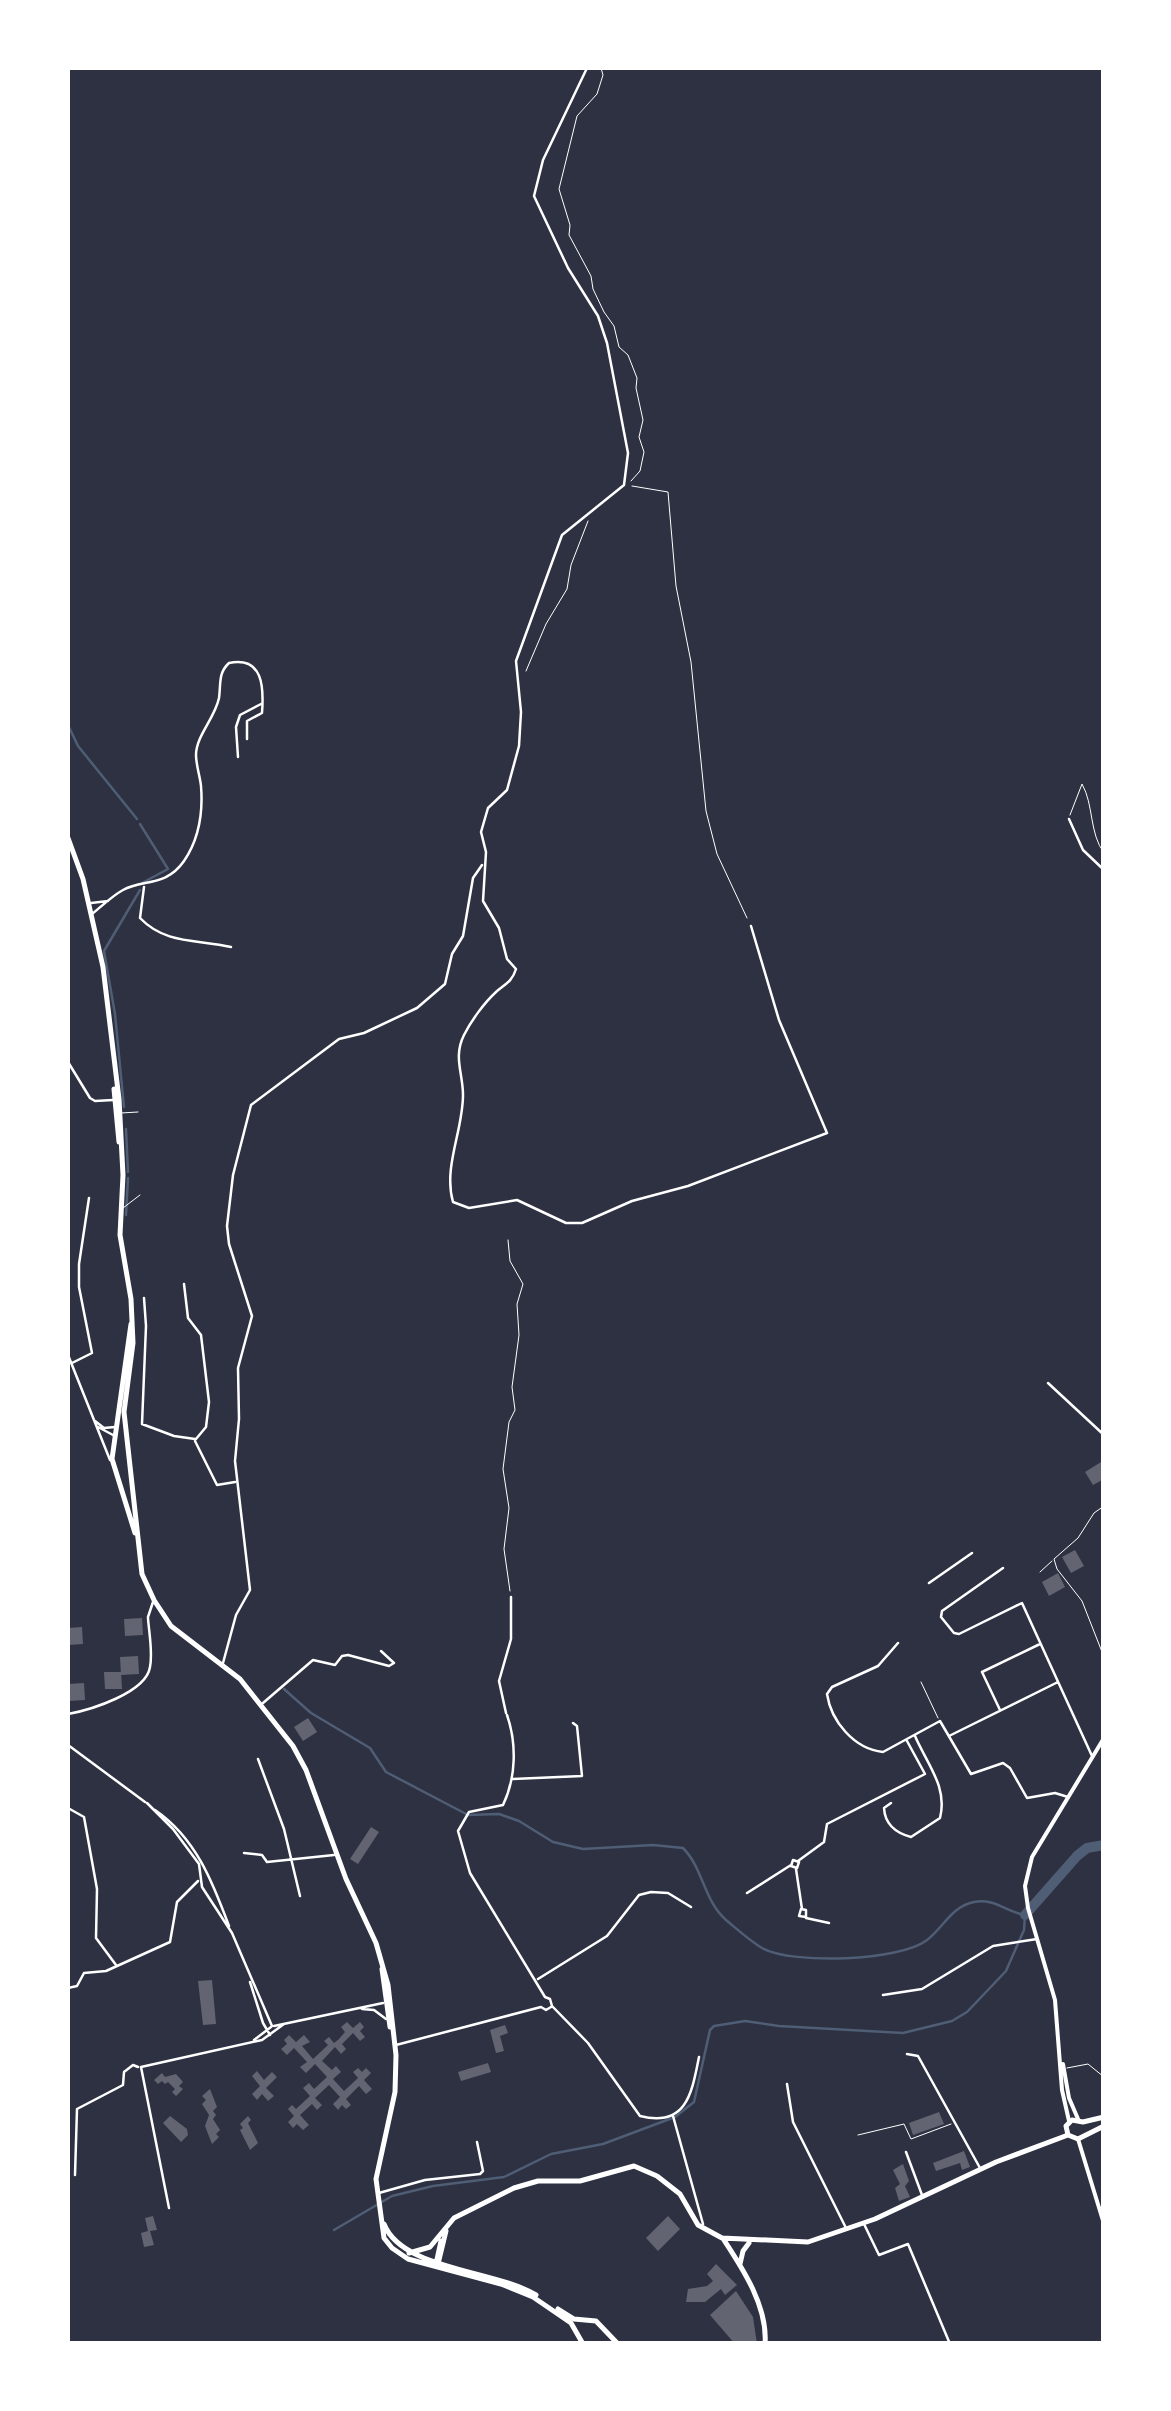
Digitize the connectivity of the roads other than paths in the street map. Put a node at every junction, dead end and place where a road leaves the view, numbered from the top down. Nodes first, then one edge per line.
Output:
1 (587, 68) edge
2 (263, 703) junction
3 (248, 739) dead end
4 (238, 757) dead end
5 (1069, 818) joint
6 (68, 838) edge
7 (1104, 853) edge
8 (483, 864) junction
9 (1104, 870) edge
10 (144, 886) junction
11 (110, 900) junction
12 (89, 903) junction
13 (92, 913) junction
14 (751, 926) road end
15 (231, 947) dead end
16 (68, 1062) edge
17 (114, 1070) junction
18 (114, 1100) junction
19 (138, 1112) dead end
20 (117, 1113) junction
21 (140, 1194) dead end
22 (89, 1198) dead end
23 (122, 1208) junction
24 (184, 1284) dead end
25 (144, 1298) dead end
26 (128, 1358) junction
27 (69, 1359) edge
28 (144, 1360) junction
29 (1048, 1383) dead end
30 (94, 1420) junction
31 (96, 1426) junction
32 (116, 1426) junction
33 (1104, 1435) edge
34 (114, 1436) junction
35 (195, 1440) junction
36 (128, 1444) junction
37 (114, 1445) junction
38 (113, 1466) junction
39 (236, 1482) junction
40 (134, 1496) junction
41 (122, 1498) junction
42 (1104, 1506) edge
43 (137, 1542) junction
44 (972, 1553) dead end
45 (1054, 1559) junction
46 (1003, 1568) dead end
47 (1040, 1572) dead end
48 (929, 1583) dead end
49 (511, 1597) road end
50 (154, 1600) junction
51 (898, 1643) dead end
52 (1042, 1644) junction
53 (381, 1650) dead end
54 (1104, 1657) edge
55 (222, 1664) junction
56 (921, 1682) dead end
57 (1060, 1682) junction
58 (263, 1703) junction
59 (1001, 1711) junction
60 (68, 1714) edge
61 (940, 1721) junction
62 (573, 1724) dead end
63 (914, 1735) junction
64 (949, 1736) junction
65 (1104, 1738) edge
66 (906, 1740) junction
67 (68, 1745) edge
68 (1093, 1757) junction
69 (258, 1759) dead end
70 (512, 1779) junction
71 (1068, 1797) junction
72 (891, 1803) dead end
73 (147, 1804) junction
74 (68, 1808) edge
75 (244, 1853) dead end
76 (336, 1854) junction
77 (291, 1860) junction
78 (798, 1861) junction
79 (790, 1864) junction
80 (796, 1868) junction
81 (207, 1873) junction
82 (200, 1874) junction
83 (199, 1880) junction
84 (202, 1887) junction
85 (214, 1889) junction
86 (186, 1890) junction
87 (206, 1892) junction
88 (747, 1893) dead end
89 (300, 1896) dead end
90 (691, 1907) dead end
91 (829, 1923) dead end
92 (232, 1932) junction
93 (1036, 1939) junction
94 (117, 1966) junction
95 (246, 1966) junction
96 (537, 1980) junction
97 (68, 1988) edge
98 (883, 1995) dead end
99 (545, 1997) junction
100 (552, 2006) junction
101 (388, 2007) junction
102 (541, 2007) junction
103 (356, 2009) junction
104 (374, 2010) junction
105 (390, 2021) junction
106 (284, 2024) junction
107 (272, 2026) junction
108 (266, 2030) junction
109 (271, 2036) junction
110 (253, 2041) junction
111 (395, 2045) junction
112 (908, 2054) dead end
113 (700, 2057) dead end
114 (1062, 2060) junction
115 (141, 2067) junction
116 (1064, 2068) junction
117 (1104, 2077) edge
118 (787, 2084) dead end
119 (392, 2104) junction
120 (1104, 2116) edge
121 (673, 2117) junction
122 (1080, 2121) junction
123 (1070, 2122) junction
124 (954, 2123) junction
125 (1104, 2126) edge
126 (1085, 2132) junction
127 (858, 2135) dead end
128 (1068, 2135) junction
129 (1078, 2138) junction
130 (477, 2142) dead end
131 (906, 2152) dead end
132 (981, 2169) junction
133 (75, 2175) dead end
134 (377, 2194) junction
135 (922, 2196) junction
136 (169, 2208) dead end
137 (380, 2212) junction
138 (864, 2223) junction
139 (1104, 2224) edge
140 (445, 2228) junction
141 (706, 2230) junction
142 (847, 2230) junction
143 (722, 2238) junction
144 (738, 2240) junction
145 (751, 2241) junction
146 (743, 2249) junction
147 (732, 2251) junction
148 (409, 2252) junction
149 (437, 2263) junction
150 (740, 2267) junction
151 (583, 2320) junction
152 (579, 2333) junction
153 (582, 2344) edge
154 (618, 2344) edge
155 (765, 2344) edge
156 (950, 2344) edge

1 - 8 street
2 - 3 street
2 - 4 street
2 - 10 street
5 - 7 lane
5 - 9 street
6 - 12 main road
8 - 14 street
8 - 39 street
10 - 11 street
10 - 15 street
11 - 12 street
11 - 13 street
12 - 13 main road
13 - 17 main road
16 - 18 street
17 - 18 main road
17 - 20 main road
18 - 20 main road
19 - 20 lane
20 - 23 main road
21 - 23 lane
22 - 27 street
23 - 26 main road
24 - 35 street
25 - 28 street
26 - 28 street
26 - 32 main road
26 - 36 main road
27 - 30 street
28 - 35 street
29 - 33 street
30 - 31 street
30 - 32 street
31 - 34 street
31 - 38 street
32 - 34 main road
34 - 36 main road
34 - 37 main road
35 - 39 street
36 - 37 main road
36 - 40 main road
37 - 38 main road
38 - 41 main road
39 - 55 street
40 - 41 main road
40 - 43 main road
41 - 43 main road
42 - 45 lane
43 - 50 main road
44 - 48 street
45 - 47 lane
45 - 54 lane
46 - 52 street
49 - 70 street
50 - 55 main road
50 - 60 street
51 - 66 street
52 - 57 street
52 - 59 street
53 - 58 street
55 - 58 main road
56 - 61 lane
57 - 59 street
57 - 68 street
58 - 76 main road
59 - 64 street
61 - 63 street
61 - 64 street
62 - 70 street
63 - 66 street
63 - 72 street
64 - 71 street
65 - 68 street
66 - 78 street
67 - 73 street
68 - 71 street
69 - 77 street
70 - 96 street
71 - 93 street
73 - 81 street
73 - 82 street
74 - 94 street
75 - 77 street
76 - 77 street
76 - 101 main road
77 - 89 street
78 - 79 street
78 - 80 street
79 - 80 street
79 - 88 street
80 - 91 street
81 - 82 street
81 - 85 street
82 - 83 street
83 - 84 street
83 - 86 street
84 - 86 street
84 - 87 street
85 - 87 street
85 - 92 street
86 - 94 street
87 - 92 street
90 - 96 street
92 - 95 street
93 - 98 street
93 - 114 street
94 - 97 street
95 - 107 street
95 - 108 street
96 - 99 street
99 - 100 street
99 - 102 street
100 - 102 street
100 - 121 street
101 - 103 street
101 - 104 street
101 - 105 main road
102 - 111 street
103 - 104 street
103 - 106 street
104 - 105 street
105 - 111 main road
105 - 119 main road
106 - 107 street
106 - 109 street
107 - 108 street
107 - 109 street
108 - 109 street
108 - 110 street
109 - 110 street
110 - 115 street
111 - 119 main road
112 - 124 street
113 - 121 street
114 - 116 street
114 - 123 street
115 - 133 street
115 - 136 street
116 - 117 lane
116 - 122 street
118 - 142 street
119 - 134 main road
120 - 122 main road
121 - 141 street
122 - 123 main road
122 - 126 main road
123 - 128 main road
124 - 127 lane
124 - 132 street
125 - 126 main road
126 - 129 main road
128 - 129 main road
128 - 132 main road
129 - 139 street
130 - 134 street
131 - 135 street
132 - 135 main road
134 - 137 main road
135 - 138 main road
137 - 148 main road
137 - 149 main road
138 - 142 main road
138 - 156 street
140 - 141 main road
140 - 148 main road
140 - 149 main road
141 - 143 main road
142 - 145 main road
143 - 144 main road
143 - 147 main road
144 - 145 main road
144 - 146 main road
144 - 147 main road
145 - 146 main road
146 - 147 main road
146 - 150 main road
147 - 150 main road
148 - 149 main road
149 - 151 main road
149 - 152 main road
150 - 155 main road
151 - 152 main road
151 - 154 main road
152 - 153 main road

